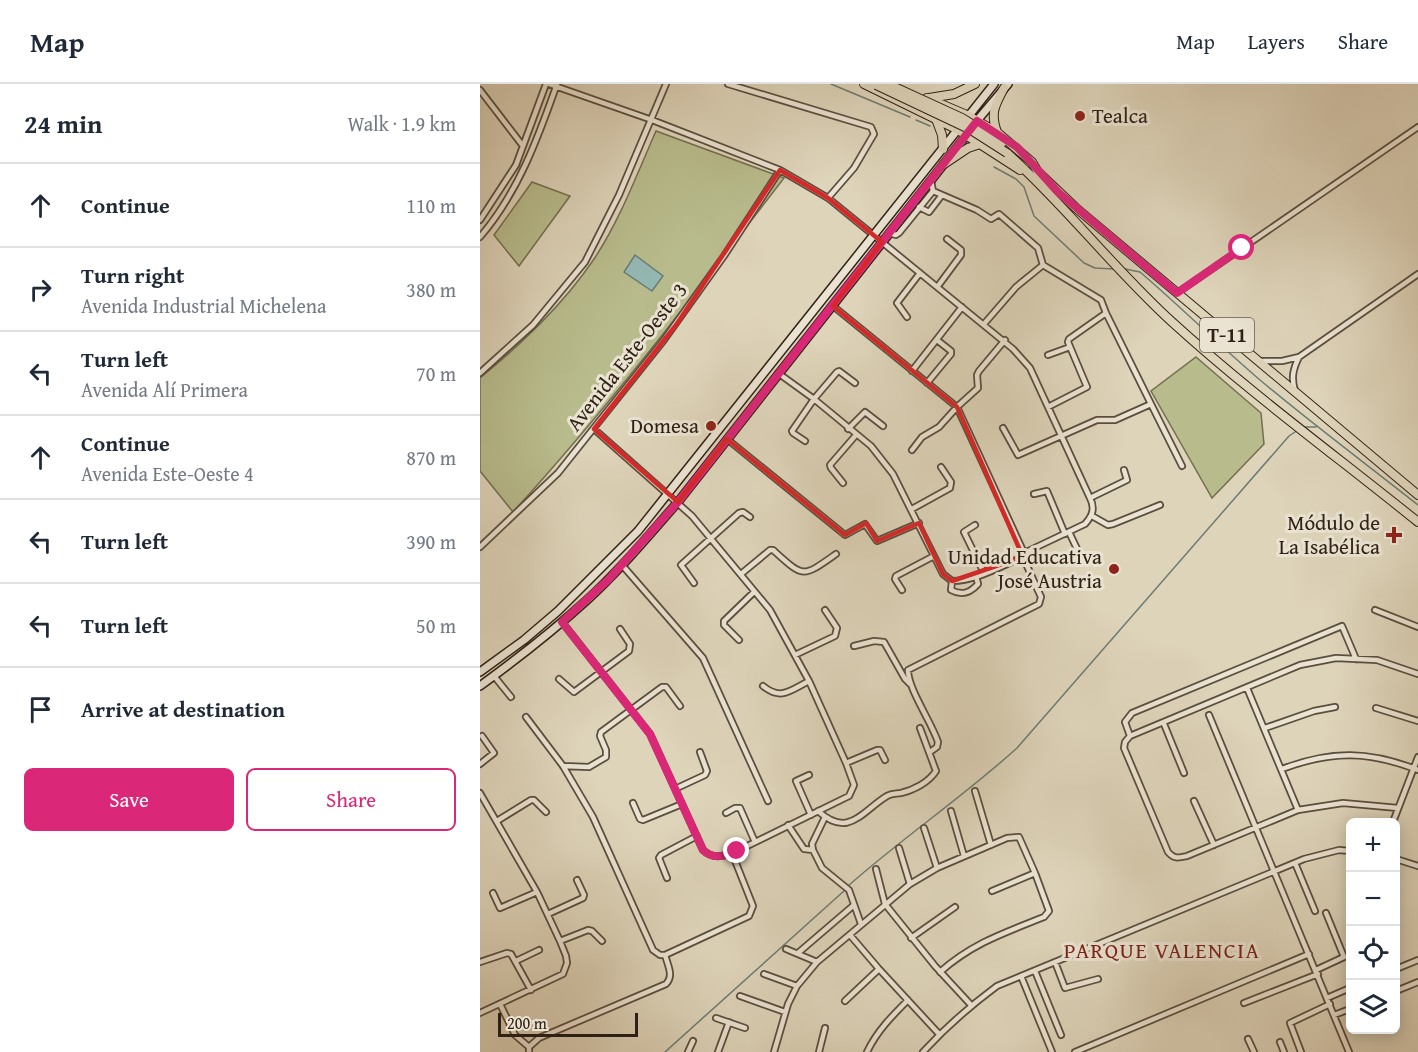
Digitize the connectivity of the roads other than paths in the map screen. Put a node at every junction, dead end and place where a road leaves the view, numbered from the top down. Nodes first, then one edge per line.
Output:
1 (547, 84) edge
2 (666, 84) edge
3 (728, 84) edge
4 (864, 84) edge
5 (875, 84) edge
6 (888, 84) edge
7 (896, 84) edge
8 (975, 84) edge
9 (994, 84) edge
10 (557, 86) edge
11 (1006, 86) edge
12 (480, 90) edge
13 (927, 98) junction
14 (969, 116) junction
15 (935, 118) junction
16 (652, 120) junction
17 (977, 121) junction
18 (1418, 127) edge
19 (958, 130) junction
20 (998, 133) junction
21 (967, 135) junction
22 (980, 144) junction
23 (523, 146) junction
24 (943, 149) junction
25 (1009, 151) junction
26 (947, 161) junction
27 (780, 170) junction
28 (1035, 174) junction
29 (931, 180) junction
30 (933, 191) junction
31 (942, 195) junction
32 (828, 198) junction
33 (920, 207) junction
34 (480, 220) edge
35 (889, 233) junction
36 (481, 235) edge
37 (873, 236) junction
38 (947, 239) dead end
39 (882, 242) junction
40 (1043, 265) junction
41 (920, 273) junction
42 (1418, 274) edge
43 (938, 286) junction
44 (1177, 293) junction
45 (833, 306) junction
46 (962, 308) junction
47 (1106, 313) junction
48 (907, 317) dead end
49 (984, 324) junction
50 (937, 340) junction
51 (1005, 340) junction
52 (1070, 347) junction
53 (1048, 355) dead end
54 (1299, 357) junction
55 (1257, 360) junction
56 (912, 371) junction
57 (480, 373) edge
58 (778, 373) junction
59 (855, 383) dead end
60 (927, 383) junction
61 (1295, 392) junction
62 (814, 399) junction
63 (1151, 404) junction
64 (957, 407) junction
65 (1048, 407) junction
66 (883, 426) dead end
67 (1003, 428) dead end
68 (594, 429) junction
69 (848, 429) junction
70 (856, 435) junction
71 (1062, 436) junction
72 (727, 440) junction
73 (805, 441) dead end
74 (912, 450) dead end
75 (942, 466) dead end
76 (1182, 466) dead end
77 (1124, 470) dead end
78 (843, 483) dead end
79 (668, 493) junction
80 (1034, 494) dead end
81 (1418, 495) edge
82 (1090, 498) junction
83 (678, 502) junction
84 (1160, 505) dead end
85 (912, 509) junction
86 (1092, 516) junction
87 (750, 517) dead end
88 (1418, 522) edge
89 (919, 523) junction
90 (975, 525) dead end
91 (1067, 533) junction
92 (710, 538) junction
93 (480, 548) edge
94 (1078, 551) dead end
95 (836, 554) dead end
96 (1023, 555) junction
97 (934, 556) junction
98 (622, 565) junction
99 (984, 573) junction
100 (741, 574) junction
101 (976, 576) junction
102 (952, 581) junction
103 (694, 583) dead end
104 (902, 590) dead end
105 (754, 591) junction
106 (825, 610) dead end
107 (1375, 610) dead end
108 (562, 622) junction
109 (1418, 627) edge
110 (620, 629) dead end
111 (739, 640) dead end
112 (854, 646) dead end
113 (795, 655) junction
114 (1356, 659) junction
115 (480, 672) edge
116 (603, 672) junction
117 (1418, 674) edge
118 (494, 676) junction
119 (559, 679) dead end
120 (809, 681) junction
121 (910, 684) junction
122 (480, 686) edge
123 (763, 686) dead end
124 (1247, 688) junction
125 (511, 697) dead end
126 (680, 706) dead end
127 (1335, 707) dead end
128 (1376, 708) dead end
129 (631, 710) junction
130 (1209, 715) dead end
131 (526, 717) dead end
132 (1418, 721) edge
133 (1164, 724) junction
134 (920, 728) dead end
135 (1265, 729) junction
136 (482, 736) dead end
137 (1130, 736) junction
138 (700, 752) dead end
139 (930, 752) junction
140 (1418, 757) edge
141 (885, 760) dead end
142 (846, 763) junction
143 (480, 764) edge
144 (563, 766) junction
145 (1282, 769) junction
146 (1416, 769) edge
147 (1184, 773) dead end
148 (809, 775) dead end
149 (675, 789) junction
150 (975, 791) dead end
151 (480, 794) edge
152 (485, 801) junction
153 (768, 801) dead end
154 (1194, 801) dead end
155 (633, 803) dead end
156 (682, 804) junction
157 (480, 806) edge
158 (1398, 808) junction
159 (1298, 810) junction
160 (818, 811) junction
161 (951, 811) dead end
162 (546, 812) dead end
163 (726, 813) dead end
164 (811, 815) junction
165 (825, 817) junction
166 (1394, 818) edge
167 (497, 821) junction
168 (788, 825) junction
169 (1256, 827) junction
170 (924, 828) dead end
171 (697, 836) junction
172 (755, 842) junction
173 (991, 845) junction
174 (1214, 845) junction
175 (899, 848) dead end
176 (813, 850) junction
177 (1346, 851) edge
178 (732, 853) junction
179 (964, 856) junction
180 (1400, 861) edge
181 (1295, 863) junction
182 (1418, 866) edge
183 (937, 868) junction
184 (876, 869) dead end
185 (1274, 871) junction
186 (1035, 873) junction
187 (667, 878) dead end
188 (577, 880) dead end
189 (910, 884) junction
190 (992, 891) dead end
191 (493, 892) dead end
192 (537, 892) junction
193 (885, 904) junction
194 (854, 905) junction
195 (955, 908) dead end
196 (1315, 911) dead end
197 (1326, 913) dead end
198 (548, 914) junction
199 (861, 924) junction
200 (850, 935) junction
201 (911, 938) junction
202 (560, 940) junction
203 (602, 941) dead end
204 (538, 950) dead end
205 (786, 950) dead end
206 (798, 953) junction
207 (1309, 954) junction
208 (665, 956) junction
209 (1418, 960) edge
210 (516, 961) junction
211 (480, 962) edge
212 (818, 962) junction
213 (1055, 962) junction
214 (1400, 967) edge
215 (879, 969) junction
216 (1035, 971) junction
217 (940, 972) junction
218 (1317, 972) junction
219 (764, 974) dead end
220 (1021, 976) junction
221 (1098, 979) dead end
222 (1418, 982) edge
223 (797, 986) junction
224 (1400, 989) edge
225 (531, 990) junction
226 (1346, 990) edge
227 (740, 996) dead end
228 (1327, 998) junction
229 (908, 1000) junction
230 (845, 1001) dead end
231 (500, 1004) junction
232 (1244, 1004) dead end
233 (1330, 1004) junction
234 (971, 1005) junction
235 (1346, 1010) edge
236 (785, 1012) junction
237 (480, 1013) edge
238 (1334, 1015) junction
239 (716, 1017) dead end
240 (729, 1022) junction
241 (745, 1028) dead end
242 (825, 1028) dead end
243 (939, 1034) junction
244 (1061, 1035) dead end
245 (1248, 1039) dead end
246 (693, 1041) dead end
247 (1280, 1042) dead end
248 (529, 1049) edge
249 (688, 1052) edge
250 (718, 1052) edge
251 (774, 1052) edge
252 (819, 1052) edge
253 (867, 1052) edge
254 (923, 1052) edge
255 (1052, 1052) edge
256 (1075, 1052) edge
257 (1254, 1052) edge
258 (1284, 1052) edge
259 (1301, 1052) edge
260 (1349, 1052) edge

1 - 10 street
1 - 23 street
2 - 16 street
3 - 32 street
4 - 15 main road, T-11
5 - 25 main road, T-11, bridge
6 - 25 main road, T-11, bridge
7 - 13 main road, T-11
8 - 13 main road
9 - 14 main road
10 - 16 street
10 - 36 street
11 - 17 main road
11 - 20 main road
12 - 23 street
13 - 14 main road, T-11
14 - 17 main road, T-11
14 - 19 main road
15 - 19 main road, T-11
15 - 24 main road
16 - 27 street
16 - 57 street
17 - 20 main road, T-11
17 - 21 main road
18 - 44 street
19 - 21 main road, T-11
19 - 24 main road
20 - 28 main road, T-11
21 - 22 main road, T-11
21 - 26 main road
22 - 26 main road
22 - 28 main road, T-11
23 - 34 street
24 - 37 main road
25 - 28 main road, T-11
26 - 29 main road
27 - 32 street
27 - 68 street, Avenida Este-Oeste 3
28 - 44 main road, T-11
28 - 88 main road, T-11
29 - 30 street
29 - 35 main road
30 - 31 street
30 - 33 street
31 - 33 street
31 - 40 street
32 - 37 street
33 - 35 street
35 - 39 main road
37 - 39 street
37 - 79 main road
38 - 43 street
39 - 41 street
39 - 45 main road
40 - 47 street
40 - 49 street
41 - 43 street
41 - 48 street
42 - 54 street
43 - 46 street
44 - 55 main road, T-11
45 - 56 street
45 - 58 main road
46 - 49 street
46 - 50 street
47 - 52 street
47 - 63 street
49 - 51 street
50 - 56 street
50 - 60 street
51 - 64 street
51 - 65 street
52 - 53 street
52 - 65 street
54 - 55 street
54 - 61 street
55 - 61 main road, T-11
56 - 60 street
58 - 62 street
58 - 72 main road
59 - 62 street
60 - 64 street
61 - 81 main road, T-11
62 - 69 street
62 - 73 street
63 - 71 street
63 - 76 street
64 - 74 street
64 - 96 street
65 - 71 street
66 - 69 street
67 - 71 street
68 - 79 street
68 - 93 street, Avenida Este-Oeste 3
69 - 70 street
70 - 78 street
70 - 85 street
71 - 82 street
72 - 83 main road
72 - 89 street
75 - 85 street
77 - 82 street
79 - 83 street
79 - 115 main road
80 - 91 street
82 - 86 street
83 - 92 street
83 - 98 main road
84 - 86 street
85 - 89 street
86 - 91 street
87 - 92 street
89 - 97 street
90 - 99 street
91 - 94 street
91 - 96 street
92 - 100 street
92 - 103 street
95 - 100 street
96 - 99 street
96 - 121 street
97 - 102 street
97 - 104 street
98 - 108 main road
98 - 153 street
99 - 101 street
100 - 105 street
101 - 102 street
101 - 102 street
105 - 111 street
105 - 113 street
106 - 113 street
107 - 109 street
108 - 116 street
108 - 118 main road
110 - 116 street
112 - 121 street
113 - 120 street
114 - 117 street
114 - 124 street
114 - 137 street
116 - 119 street
116 - 129 street
118 - 122 main road
118 - 125 street
120 - 123 street
120 - 142 street
121 - 139 street
124 - 133 street
124 - 135 street
126 - 129 street
127 - 135 street
128 - 132 street
129 - 144 street
129 - 149 street
130 - 169 street
131 - 144 street
133 - 137 street
133 - 147 street
134 - 139 street
135 - 145 street
136 - 143 street
137 - 174 street
138 - 149 street
139 - 165 street
140 - 146 street
141 - 142 street
142 - 160 street
144 - 208 street
145 - 146 street
145 - 159 street
146 - 158 street
148 - 164 street
149 - 156 street
150 - 173 street
151 - 152 street
152 - 157 street
152 - 167 street
154 - 174 street
155 - 156 street
156 - 171 street
158 - 159 street
158 - 166 street
159 - 169 street
160 - 164 street
160 - 165 street
161 - 179 street
162 - 167 street
163 - 172 street
164 - 168 street
165 - 176 street
167 - 192 street
168 - 172 street
168 - 176 street
169 - 174 street
169 - 185 street
170 - 183 street
171 - 178 street
171 - 187 street
172 - 178 street
173 - 179 street
173 - 186 street
175 - 189 street
176 - 194 street
177 - 181 street
178 - 208 street
179 - 183 street
180 - 182 street
181 - 185 street
181 - 196 street
183 - 189 street
184 - 193 street
185 - 207 street
185 - 213 street
186 - 190 street
186 - 217 street
188 - 198 street
189 - 193 street
191 - 192 street
192 - 198 street
193 - 199 street
193 - 201 street
194 - 199 street
194 - 206 street
195 - 201 street
197 - 218 street
198 - 202 street
199 - 200 street
200 - 212 street
200 - 215 street
201 - 217 street
202 - 203 street
202 - 225 street
204 - 210 street
205 - 206 street
206 - 212 street
207 - 218 street
207 - 256 street
208 - 248 street
209 - 214 street
210 - 211 street
210 - 225 street
212 - 223 street
213 - 216 street
213 - 221 street
215 - 229 street
215 - 230 street
216 - 220 street
216 - 244 street
217 - 234 street
218 - 228 street
218 - 232 street
219 - 223 street
220 - 234 street
220 - 255 street
222 - 224 street
223 - 236 street
225 - 231 street
226 - 228 street
227 - 236 street
228 - 233 street
229 - 243 street
229 - 253 street
231 - 237 street
231 - 248 street
233 - 238 street
233 - 259 street
234 - 243 street
235 - 238 street
236 - 251 street
238 - 260 street
239 - 240 street
240 - 241 street
240 - 250 street
242 - 252 street
243 - 254 street
245 - 257 street
246 - 249 street
247 - 258 street

